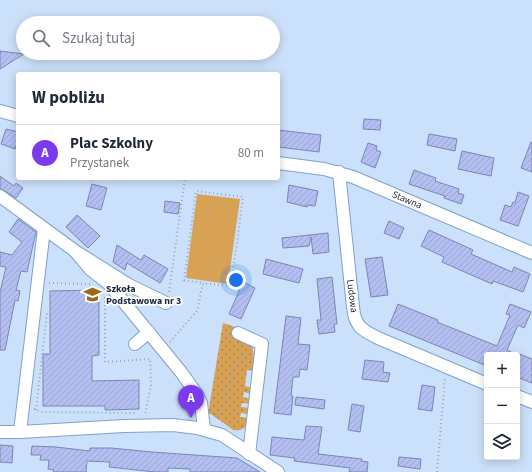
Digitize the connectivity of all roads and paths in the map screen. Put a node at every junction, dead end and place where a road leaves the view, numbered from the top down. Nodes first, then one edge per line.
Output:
1 (0, 111) edge
2 (16, 115) edge
3 (280, 163) edge
4 (339, 172) junction
5 (185, 180) edge
6 (0, 196) edge
7 (44, 229) junction
8 (75, 251) junction
9 (532, 253) edge
10 (37, 277) junction
11 (203, 282) junction
12 (49, 283) junction
13 (95, 284) dead end
14 (49, 290) dead end
15 (105, 292) dead end
16 (166, 303) joint
17 (47, 309) dead end
18 (149, 332) junction
19 (238, 333) dead end
20 (134, 344) dead end
21 (262, 344) junction
22 (163, 349) junction
23 (150, 359) junction
24 (446, 366) junction
25 (484, 383) edge
26 (520, 397) edge
27 (532, 402) edge
28 (22, 407) junction
29 (36, 410) junction
30 (213, 419) dead end
31 (204, 429) junction
32 (0, 432) edge
33 (20, 432) junction
34 (249, 454) junction
35 (278, 472) edge
36 (437, 472) edge

1 - 2 street
3 - 4 street, Stawna
4 - 9 street, Stawna
4 - 24 street, Ludowa
5 - 16 path
6 - 7 street
7 - 8 street
7 - 10 street
8 - 16 street
8 - 18 street
10 - 12 path
10 - 28 street
11 - 11 path
11 - 22 path
12 - 13 path
12 - 14 path
15 - 23 path
17 - 29 path
18 - 20 street
18 - 22 street
19 - 21 street
21 - 30 path
21 - 34 street
22 - 23 path
22 - 31 street
23 - 29 path
24 - 25 street, Ludowa
24 - 36 path
26 - 27 street
28 - 29 path
28 - 33 street
31 - 33 street
31 - 34 street
32 - 33 street
34 - 35 street

